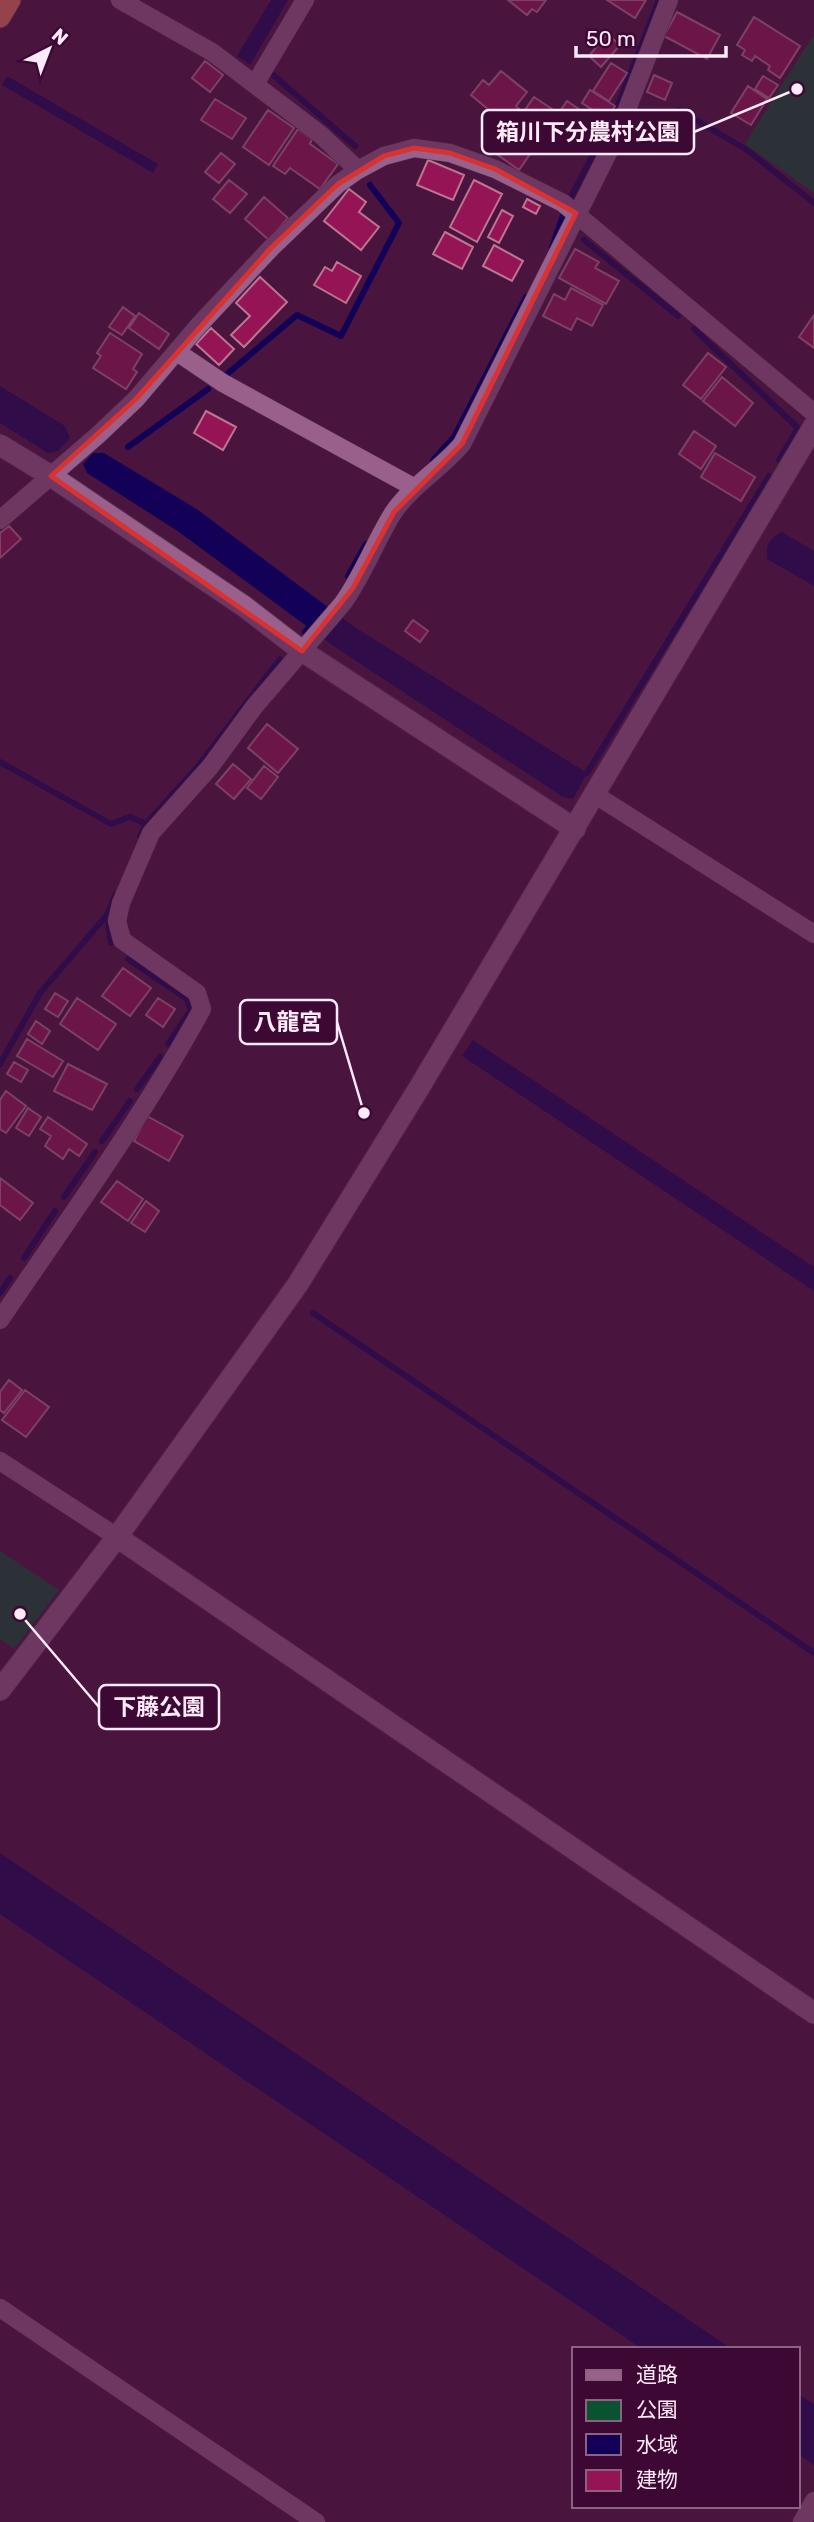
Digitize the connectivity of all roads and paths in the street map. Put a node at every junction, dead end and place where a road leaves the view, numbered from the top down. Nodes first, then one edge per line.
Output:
1 (9, 0) edge
2 (120, 0) edge
3 (305, 0) edge
4 (669, 0) edge
5 (0, 17) edge
6 (255, 84) junction
7 (358, 170) junction
8 (576, 213) junction
9 (177, 352) junction
10 (814, 413) edge
11 (814, 426) edge
12 (0, 445) edge
13 (51, 476) junction
14 (415, 488) junction
15 (0, 520) edge
16 (307, 645) junction
17 (594, 794) junction
18 (575, 830) junction
19 (814, 934) edge
20 (0, 1320) edge
21 (0, 1461) edge
22 (117, 1537) junction
23 (0, 1690) edge
24 (814, 2013) edge
25 (0, 2308) edge
26 (814, 2501) edge
27 (316, 2522) edge
28 (802, 2522) edge

1 - 5 highway
2 - 6 street
3 - 6 street
4 - 8 street
6 - 7 street
7 - 8 street
7 - 9 street
8 - 10 street
8 - 14 street
9 - 13 street
9 - 14 street
11 - 17 street
12 - 13 street
13 - 15 street
13 - 16 street
14 - 16 street
16 - 18 street
16 - 20 street
17 - 18 street
17 - 19 street
18 - 22 street
21 - 22 street
22 - 23 street
22 - 24 street
25 - 27 street
26 - 28 street

